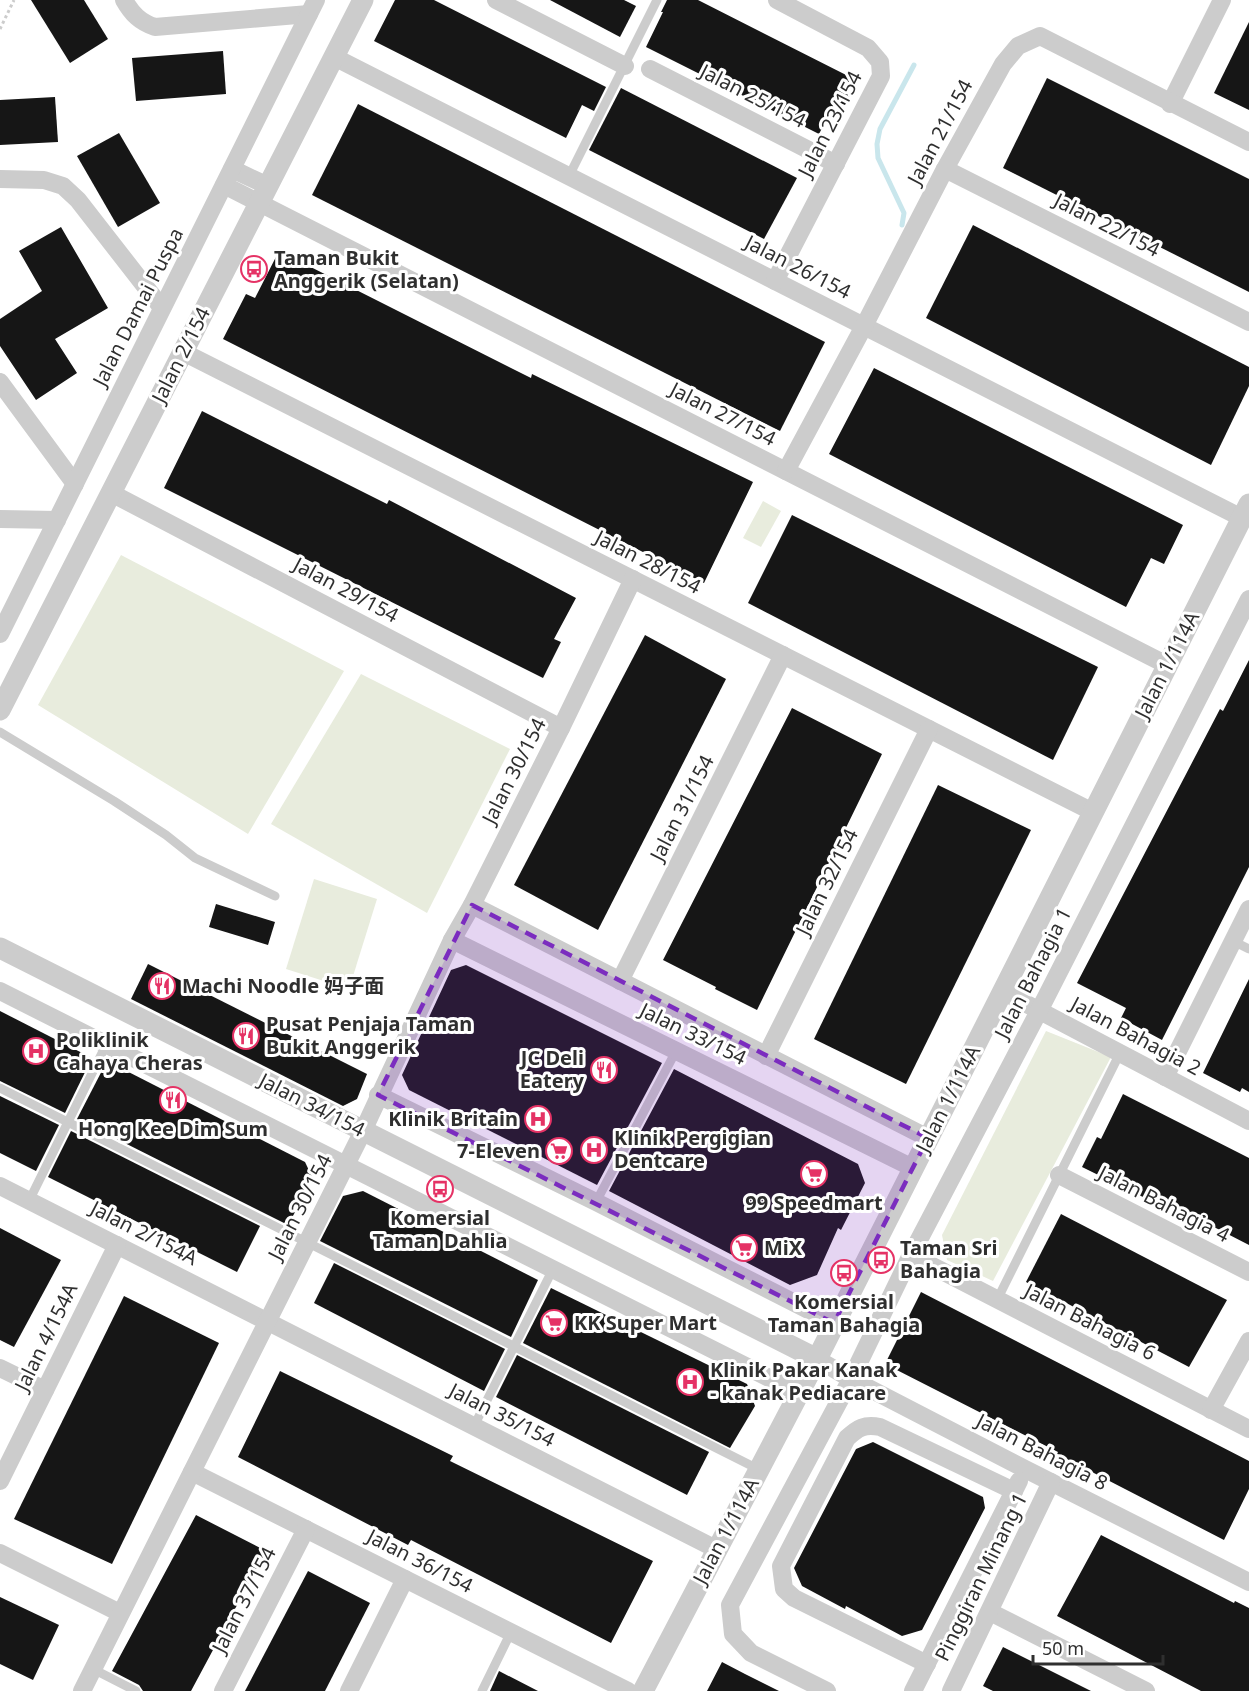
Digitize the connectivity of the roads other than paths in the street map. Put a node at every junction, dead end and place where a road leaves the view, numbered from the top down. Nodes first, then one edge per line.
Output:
1 (124, 0) edge
2 (363, 0) edge
3 (496, 0) edge
4 (657, 0) edge
5 (777, 0) edge
6 (1222, 0) edge
7 (313, 7) edge
8 (334, 57) junction
9 (625, 66) junction
10 (650, 69) dead end
11 (1170, 104) junction
12 (1249, 142) edge
13 (836, 164) junction
14 (945, 169) junction
15 (569, 176) junction
16 (228, 177) junction
17 (0, 179) edge
18 (263, 195) junction
19 (775, 281) junction
20 (162, 308) junction
21 (1249, 322) edge
22 (864, 326) junction
23 (183, 352) junction
24 (0, 382) edge
25 (786, 471) junction
26 (75, 484) junction
27 (111, 493) junction
28 (1247, 508) edge
29 (0, 519) edge
30 (57, 520) junction
31 (633, 579) junction
32 (1249, 599) edge
33 (0, 634) edge
34 (783, 655) junction
35 (1167, 665) junction
36 (0, 710) edge
37 (561, 728) junction
38 (929, 729) junction
39 (0, 732) edge
40 (1093, 812) junction
41 (275, 896) dead end
42 (472, 906) junction
43 (1249, 909) edge
44 (452, 940) junction
45 (1241, 945) edge
46 (0, 948) edge
47 (620, 981) junction
48 (0, 991) edge
49 (1002, 991) junction
50 (1039, 1011) junction
51 (106, 1045) junction
52 (676, 1051) junction
53 (1120, 1053) junction
54 (766, 1056) junction
55 (1164, 1077) junction
56 (0, 1088) edge
57 (378, 1095) junction
58 (1249, 1121) edge
59 (68, 1122) junction
60 (363, 1131) junction
61 (928, 1138) junction
62 (346, 1165) junction
63 (913, 1168) junction
64 (1059, 1175) junction
65 (0, 1186) edge
66 (29, 1201) junction
67 (596, 1202) junction
68 (307, 1242) junction
69 (117, 1245) junction
70 (911, 1256) junction
71 (553, 1269) junction
72 (1249, 1272) edge
73 (997, 1300) junction
74 (267, 1321) junction
75 (834, 1323) junction
76 (1249, 1341) edge
77 (514, 1347) junction
78 (817, 1359) junction
79 (0, 1368) edge
80 (852, 1379) junction
81 (45, 1390) junction
82 (799, 1393) junction
83 (1211, 1410) junction
84 (474, 1426) junction
85 (1249, 1429) edge
86 (1025, 1468) junction
87 (758, 1469) junction
88 (192, 1472) junction
89 (0, 1481) edge
90 (1052, 1482) junction
91 (1014, 1491) junction
92 (306, 1529) junction
93 (716, 1550) junction
94 (0, 1553) edge
95 (405, 1579) junction
96 (1249, 1582) edge
97 (990, 1612) junction
98 (120, 1613) junction
99 (511, 1632) junction
100 (927, 1664) junction
101 (93, 1669) junction
102 (82, 1691) edge
103 (136, 1691) edge
104 (223, 1691) edge
105 (349, 1691) edge
106 (482, 1691) edge
107 (628, 1691) edge
108 (643, 1691) edge
109 (827, 1691) edge
110 (913, 1691) edge
111 (951, 1691) edge
112 (1146, 1691) edge

1 - 7 street
2 - 8 street, Jalan 2/154
3 - 9 street
4 - 9 lane
5 - 13 street, Jalan 23/154
6 - 11 street
7 - 16 street, Jalan Damai Puspa
8 - 15 street, Jalan 26/154
8 - 18 street, Jalan 2/154
9 - 15 lane
10 - 13 street, Jalan 25/154
11 - 12 street, Jalan 21/154
11 - 14 street, Jalan 21/154
13 - 19 street, Jalan 23/154
14 - 21 street, Jalan 22/154
14 - 22 street, Jalan 21/154
15 - 19 street, Jalan 26/154
16 - 18 street, Jalan 27/154
16 - 20 street, Jalan Damai Puspa
17 - 20 street
18 - 23 street, Jalan 2/154
18 - 25 street, Jalan 27/154
19 - 22 street, Jalan 26/154
20 - 26 street, Jalan Damai Puspa
22 - 25 street, Jalan 21/154
22 - 28 street, Jalan 26/154
23 - 27 street, Jalan 2/154
23 - 31 street, Jalan 28/154
24 - 26 street
25 - 35 street, Jalan 27/154
26 - 30 street, Jalan Damai Puspa
27 - 36 street, Jalan 2/154
27 - 37 street, Jalan 29/154
28 - 35 street, Jalan 1/114A
29 - 30 street
30 - 33 street, Jalan Damai Puspa
31 - 34 street, Jalan 28/154
31 - 37 street, Jalan 30/154
32 - 50 street, Jalan Bahagia 1
34 - 38 street, Jalan 28/154
34 - 47 street, Jalan 31/154
35 - 40 street, Jalan 1/114A
37 - 42 street, Jalan 30/154
38 - 40 street, Jalan 28/154
38 - 54 street, Jalan 32/154
39 - 41 lane
40 - 49 street, Jalan 1/114A
42 - 44 street, Jalan 30/154
42 - 47 street, Jalan 33/154
43 - 45 street
44 - 52 street, Jalan 33/154
44 - 57 street, Jalan 30/154
45 - 55 street
46 - 60 street, Jalan 34/154
47 - 54 street, Jalan 33/154
48 - 51 street, Jalan 34/154
49 - 50 street, Jalan Bahagia 2
49 - 61 street, Jalan 1/114A
50 - 53 street, Jalan Bahagia 2
50 - 70 street, Jalan Bahagia 1
51 - 59 lane
51 - 62 street, Jalan 34/154
52 - 63 street, Jalan 33/154
52 - 67 lane
53 - 55 street, Jalan Bahagia 2
53 - 64 lane
54 - 61 street, Jalan 33/154
55 - 58 street, Jalan Bahagia 2
56 - 59 lane
57 - 60 street, Jalan 30/154
57 - 67 street
59 - 66 lane
59 - 68 lane
60 - 62 street, Jalan 30/154
60 - 78 street, Jalan 34/154
61 - 63 street, Jalan 1/114A
62 - 68 street, Jalan 30/154
62 - 71 street, Jalan 34/154
63 - 75 street, Jalan 1/114A
64 - 72 street, Jalan Bahagia 4
64 - 73 lane
65 - 66 street, Jalan 2/154A
66 - 69 street, Jalan 2/154A
67 - 75 street
68 - 74 street, Jalan 30/154
68 - 77 lane
69 - 74 street, Jalan 2/154A
69 - 81 street, Jalan 4/154A
70 - 73 street, Jalan Bahagia 6
70 - 80 street, Jalan Bahagia 1
71 - 77 lane
71 - 82 street, Jalan 34/154
73 - 83 street, Jalan Bahagia 6
74 - 84 street, Jalan 35/154
74 - 88 street, Jalan 30/154
75 - 78 street, Jalan 1/114A
76 - 83 street
77 - 84 lane
77 - 87 lane
78 - 80 street, Jalan Bahagia 8
78 - 82 street, Jalan 1/114A
79 - 81 street
80 - 86 street, Jalan Bahagia 8
80 - 109 street, Jalan Bahagia 1
81 - 89 street, Jalan 4/154A
82 - 87 street, Jalan 1/114A
83 - 85 street, Jalan Bahagia 6
84 - 93 street, Jalan 35/154
86 - 90 street, Jalan Bahagia 8
86 - 91 street
87 - 93 street, Jalan 1/114A
88 - 92 street, Jalan 36/154
88 - 98 street, Jalan 30/154
90 - 96 street, Jalan Bahagia 8
90 - 97 street, Pinggiran Minang 1
91 - 100 street
91 - 100 street
92 - 95 street, Jalan 36/154
92 - 104 street, Jalan 37/154
93 - 108 street, Jalan 1/114A
94 - 98 street
95 - 99 street, Jalan 36/154
95 - 105 street
97 - 111 street, Pinggiran Minang 1
97 - 112 street
98 - 101 street, Jalan 30/154
99 - 106 lane
99 - 107 street, Jalan 36/154
100 - 110 street
101 - 102 street, Jalan 30/154
101 - 103 lane

